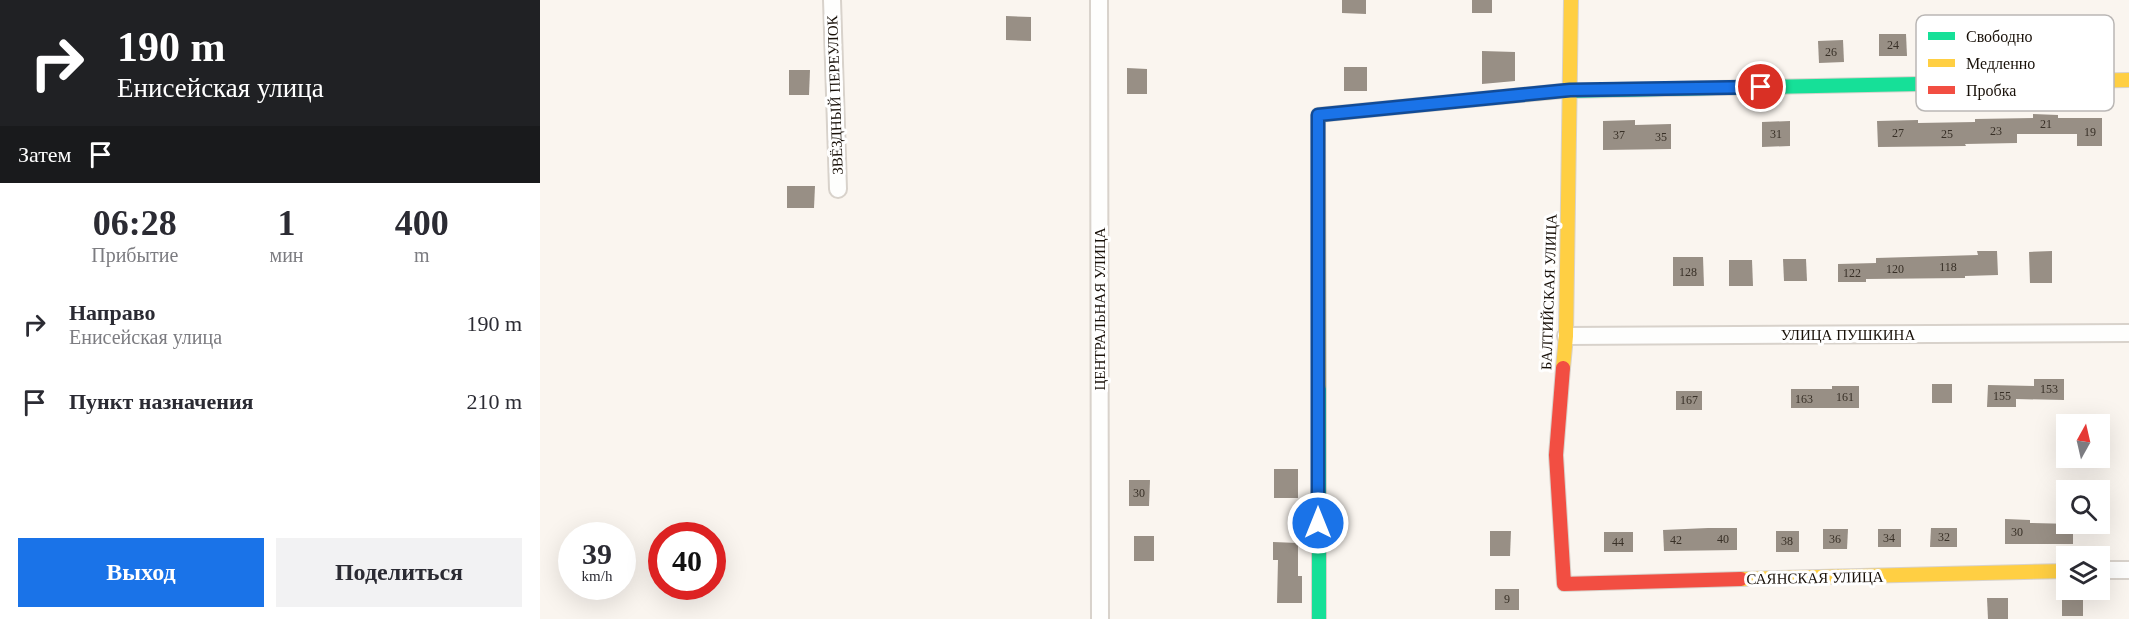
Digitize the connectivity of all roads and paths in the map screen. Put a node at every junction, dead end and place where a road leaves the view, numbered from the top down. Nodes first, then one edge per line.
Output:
1 (832, 0) edge
2 (1099, 0) edge
3 (1572, 0) edge
4 (2114, 80) edge
5 (2129, 80) edge
6 (1916, 84) edge
7 (1570, 90) junction
8 (838, 189) dead end
9 (2129, 333) edge
10 (1566, 336) junction
11 (2110, 570) edge
12 (2129, 570) edge
13 (2056, 571) edge
14 (1564, 584) joint
15 (1100, 619) edge
16 (1318, 619) edge

1 - 8 street, ЗВЁЗДНЫЙ ПЕРЕУЛОК
2 - 15 street, ЦЕНТРАЛЬНАЯ УЛИЦА
3 - 7 street, БАЛТИЙСКАЯ УЛИЦА
4 - 5 street
6 - 7 street
7 - 10 street, БАЛТИЙСКАЯ УЛИЦА
7 - 16 street
9 - 10 street, УЛИЦА ПУШКИНА
10 - 14 street, БАЛТИЙСКАЯ УЛИЦА
11 - 12 street
13 - 14 street, САЯНСКАЯ УЛИЦА

